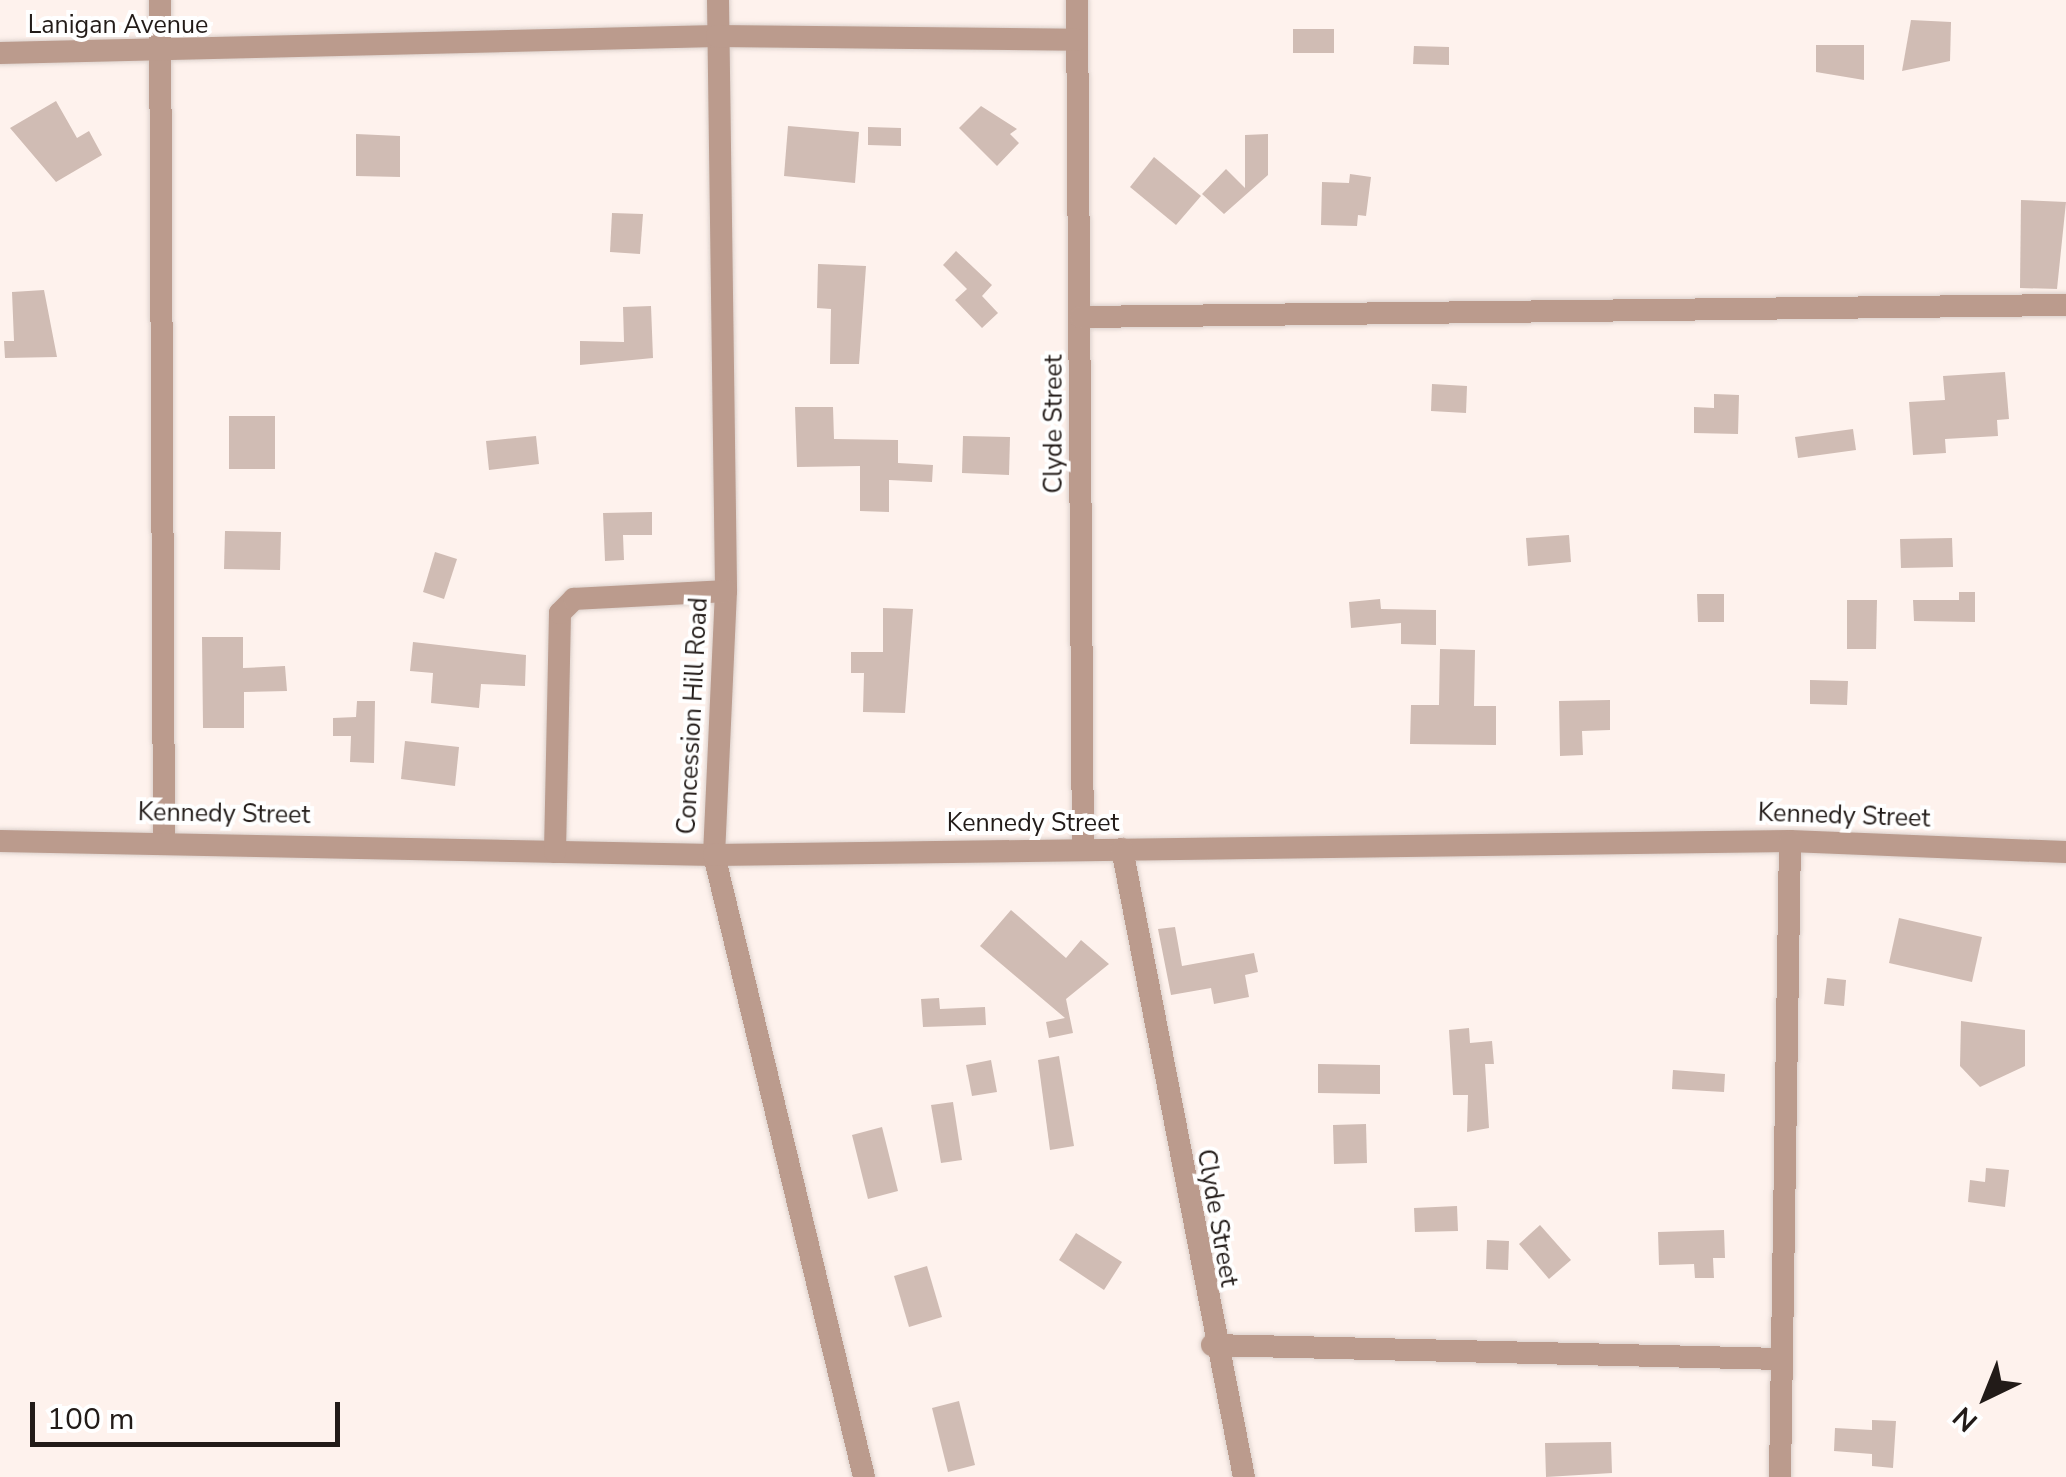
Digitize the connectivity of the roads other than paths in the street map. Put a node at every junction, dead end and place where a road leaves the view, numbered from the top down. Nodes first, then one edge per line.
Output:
1 (160, 0) edge
2 (718, 0) edge
3 (1076, 0) edge
4 (717, 36) junction
5 (1077, 40) junction
6 (0, 53) edge
7 (159, 53) junction
8 (2066, 305) edge
9 (1081, 317) junction
10 (726, 591) junction
11 (164, 838) junction
12 (0, 840) edge
13 (1790, 841) junction
14 (1083, 848) junction
15 (1122, 849) junction
16 (555, 852) junction
17 (2066, 852) edge
18 (714, 854) junction
19 (1212, 1345) junction
20 (1782, 1359) junction
21 (864, 1477) edge
22 (1244, 1477) edge
23 (1780, 1477) edge

1 - 7 street
2 - 4 street, Concession Hill Road
3 - 5 street, Clyde Street
4 - 5 street, Lanigan Avenue
4 - 7 street, Lanigan Avenue
4 - 10 street, Concession Hill Road
5 - 9 street, Clyde Street
6 - 7 street, Lanigan Avenue
7 - 11 street
8 - 9 street
9 - 14 street, Clyde Street
10 - 16 street
10 - 18 street, Concession Hill Road
11 - 12 street, Kennedy Street
11 - 16 street, Kennedy Street
13 - 15 street, Kennedy Street
13 - 17 street, Kennedy Street
13 - 20 street
14 - 15 street, Kennedy Street
14 - 18 street, Kennedy Street
15 - 19 street, Clyde Street
16 - 18 street, Kennedy Street
18 - 21 street, Concession Hill Road
19 - 20 street
19 - 22 street, Clyde Street
20 - 23 street

